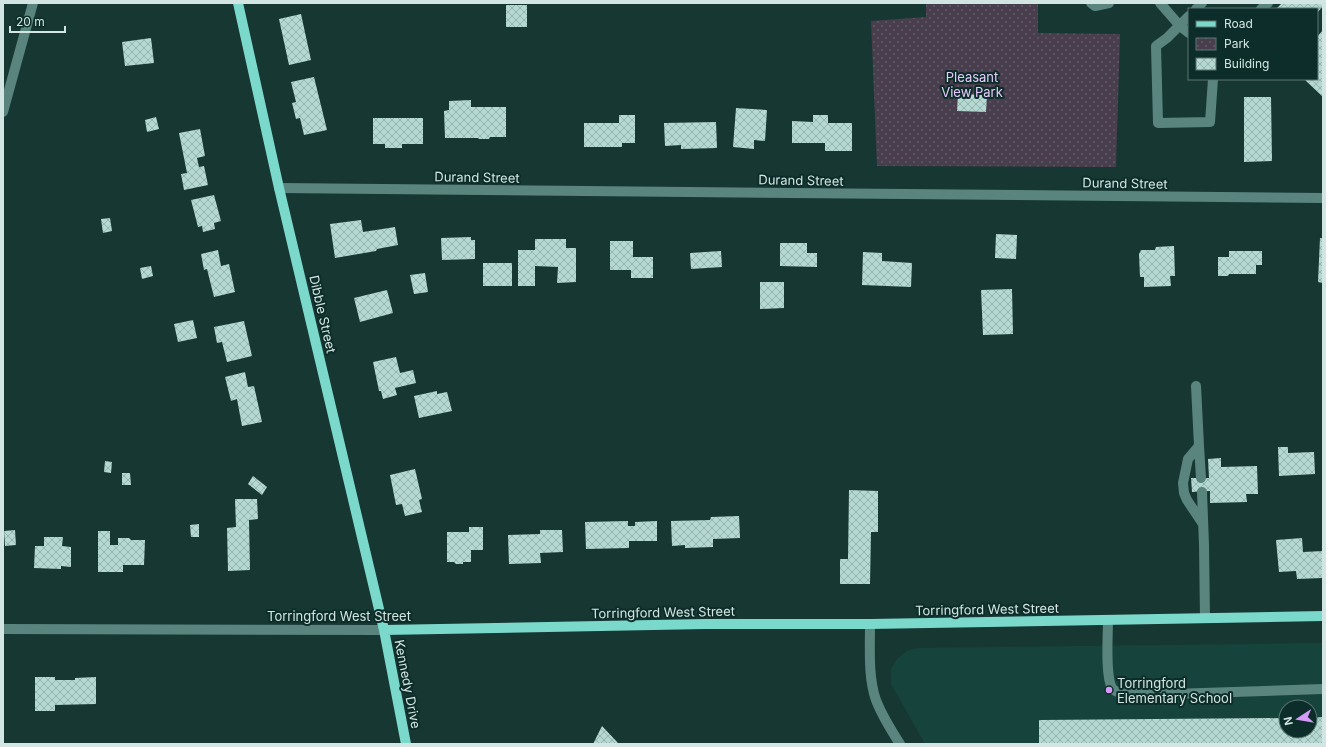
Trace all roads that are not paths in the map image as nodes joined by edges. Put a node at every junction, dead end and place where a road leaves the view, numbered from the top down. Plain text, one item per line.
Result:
1 (33, 3) edge
2 (238, 3) edge
3 (1091, 3) edge
4 (1109, 3) edge
5 (1160, 3) edge
6 (1188, 17) edge
7 (1180, 26) junction
8 (1188, 32) edge
9 (1213, 80) edge
10 (3, 112) edge
11 (280, 188) junction
12 (1323, 198) edge
13 (1196, 386) dead end
14 (1200, 446) junction
15 (1202, 478) dead end
16 (1202, 492) dead end
17 (1203, 526) junction
18 (1323, 616) edge
19 (1205, 618) junction
20 (1108, 620) junction
21 (870, 624) junction
22 (3, 629) edge
23 (384, 630) junction
24 (1323, 689) edge
25 (406, 744) edge
26 (900, 744) edge

1 - 10 street
2 - 11 main road, Dibble Street
3 - 4 street
5 - 7 street
6 - 7 street
7 - 8 street
7 - 9 street
11 - 12 street, Durand Street
11 - 23 main road, Dibble Street
13 - 14 street
14 - 15 street
14 - 17 street
16 - 17 street
17 - 19 street
18 - 19 main road, Torringford West Street
19 - 20 main road, Torringford West Street
20 - 21 main road, Torringford West Street
20 - 24 street
21 - 23 main road, Torringford West Street
21 - 26 street
22 - 23 street, Torringford West Street
23 - 25 main road, Kennedy Drive

